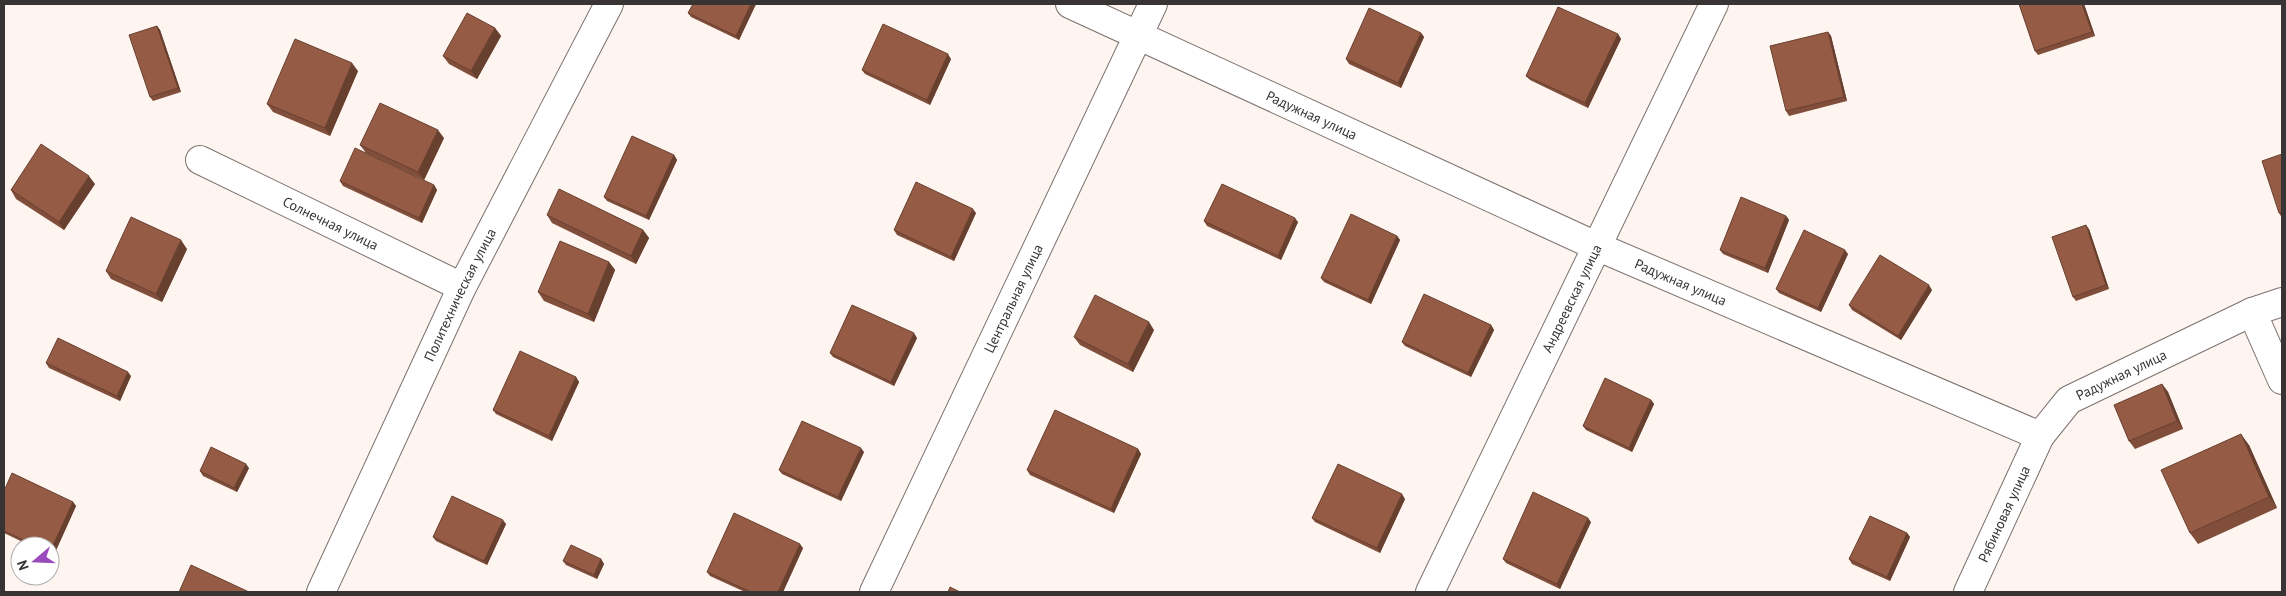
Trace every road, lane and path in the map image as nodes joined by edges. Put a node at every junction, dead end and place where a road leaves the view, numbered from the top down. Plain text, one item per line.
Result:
1 (609, 4) edge
2 (1070, 4) edge
3 (1152, 4) edge
4 (1714, 4) edge
5 (1138, 34) junction
6 (200, 160) dead end
7 (1596, 246) junction
8 (462, 286) junction
9 (2282, 302) edge
10 (2252, 312) junction
11 (2282, 380) edge
12 (2040, 436) junction
13 (321, 592) edge
14 (874, 592) edge
15 (1430, 592) edge
16 (1968, 592) edge

1 - 8 street, Политехническая улица
2 - 5 street, Радужная улица
3 - 5 street, Центральная улица
4 - 7 street, Андреевская улица
5 - 7 street, Радужная улица
5 - 14 street, Центральная улица
6 - 8 street, Солнечная улица
7 - 12 street, Радужная улица
7 - 15 street, Андреевская улица
8 - 13 street, Политехническая улица
9 - 10 street, Радужная улица
10 - 11 street
10 - 12 street, Радужная улица
12 - 16 street, Рябиновая улица

